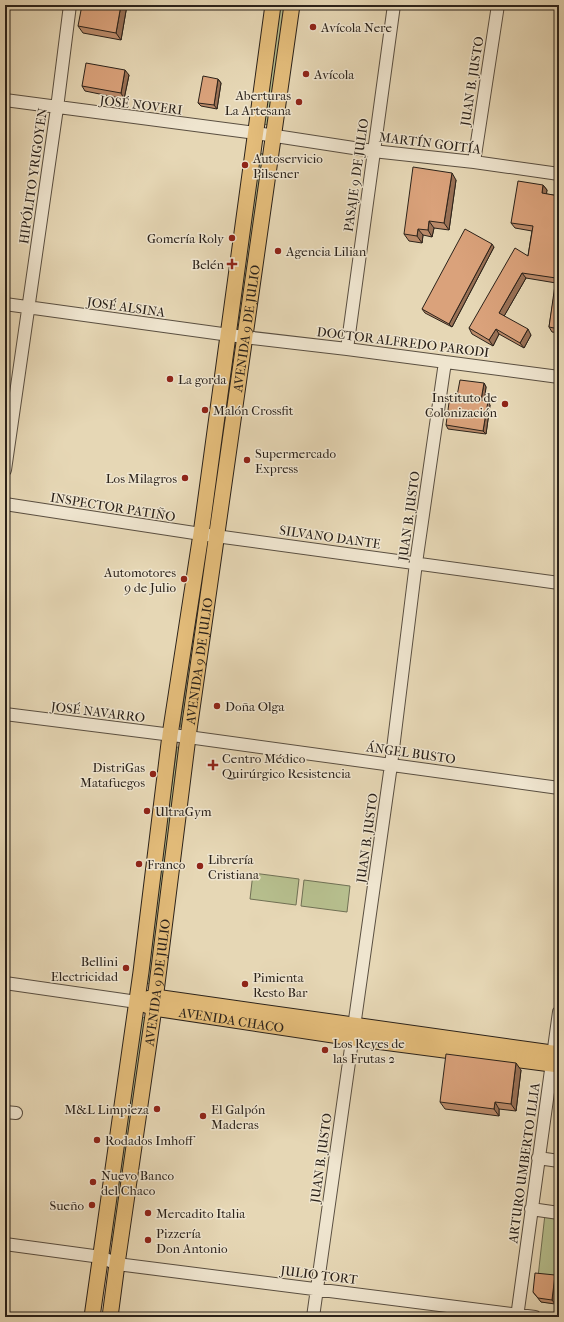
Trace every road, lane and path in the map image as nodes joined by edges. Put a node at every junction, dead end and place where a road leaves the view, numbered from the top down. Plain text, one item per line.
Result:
1 (70, 5) edge
2 (273, 5) edge
3 (292, 5) edge
4 (394, 5) edge
5 (498, 5) edge
6 (5, 100) edge
7 (57, 108) junction
8 (256, 133) junction
9 (273, 137) junction
10 (373, 151) junction
11 (474, 162) junction
12 (559, 174) edge
13 (5, 304) edge
14 (28, 308) junction
15 (227, 334) junction
16 (244, 337) junction
17 (347, 349) junction
18 (444, 362) junction
19 (559, 377) edge
20 (5, 470) edge
21 (5, 504) edge
22 (201, 534) junction
23 (217, 536) junction
24 (416, 563) junction
25 (559, 583) edge
26 (5, 714) edge
27 (170, 735) junction
28 (188, 737) junction
29 (391, 765) junction
30 (559, 788) edge
31 (5, 983) edge
32 (137, 1002) junction
33 (154, 1002) junction
34 (559, 1012) edge
35 (354, 1032) junction
36 (556, 1059) edge
37 (538, 1158) junction
38 (559, 1161) edge
39 (531, 1209) junction
40 (559, 1213) edge
41 (5, 1244) edge
42 (101, 1257) junction
43 (117, 1264) junction
44 (316, 1289) junction
45 (517, 1316) edge
46 (92, 1317) edge
47 (110, 1317) edge
48 (313, 1317) edge
49 (535, 1317) edge

1 - 7 street, HIPÓLITO YRIGOYEN
2 - 8 main road, AVENIDA 9 DE JULIO
3 - 9 main road, AVENIDA 9 DE JULIO
4 - 10 street, PASAJE 9 DE JULIO
5 - 11 street, JUAN B. JUSTO
6 - 7 street, JOSÉ NOVERI
7 - 8 street, JOSÉ NOVERI
7 - 14 street, HIPÓLITO YRIGOYEN
8 - 9 street, JOSÉ NOVERI
8 - 15 main road, AVENIDA 9 DE JULIO
9 - 10 street, MARTÍN GOITÍA
9 - 16 main road, AVENIDA 9 DE JULIO
10 - 11 street, MARTÍN GOITÍA
10 - 17 street, PASAJE 9 DE JULIO
11 - 12 street, MARTÍN GOITÍA
13 - 14 street, JOSÉ ALSINA
14 - 15 street, JOSÉ ALSINA
14 - 20 street, HIPÓLITO YRIGOYEN
15 - 16 street, JOSÉ ALSINA
15 - 22 main road, AVENIDA 9 DE JULIO
16 - 17 street, DOCTOR ALFREDO PARODI
16 - 23 main road, AVENIDA 9 DE JULIO
17 - 18 street, DOCTOR ALFREDO PARODI
18 - 19 street, DOCTOR ALFREDO PARODI
18 - 24 street, JUAN B. JUSTO
21 - 22 street, INSPECTOR PATIÑO
22 - 23 street, INSPECTOR PATIÑO
22 - 27 main road, AVENIDA 9 DE JULIO
23 - 24 street, SILVANO DANTE
23 - 28 main road, AVENIDA 9 DE JULIO
24 - 25 street, SILVANO DANTE
24 - 29 street, JUAN B. JUSTO
26 - 27 street, JOSÉ NAVARRO
27 - 28 street, JOSÉ NAVARRO
27 - 32 main road, AVENIDA 9 DE JULIO
28 - 29 street, ÁNGEL BUSTO
28 - 33 main road, AVENIDA 9 DE JULIO
29 - 30 street, ÁNGEL BUSTO
29 - 35 street, JUAN B. JUSTO
31 - 32 street
32 - 33 main road, AVENIDA CHACO
32 - 42 main road, AVENIDA 9 DE JULIO
33 - 35 main road, AVENIDA CHACO
33 - 43 main road, AVENIDA 9 DE JULIO
34 - 36 street, ARTURO UMBERTO ILLIA
35 - 36 main road, AVENIDA CHACO
35 - 44 street, JUAN B. JUSTO
36 - 37 street, ARTURO UMBERTO ILLIA
37 - 38 street
37 - 39 street, ARTURO UMBERTO ILLIA
39 - 40 street
39 - 45 street, ARTURO UMBERTO ILLIA
41 - 42 street, JULIO TORT
42 - 43 street, JULIO TORT
42 - 46 main road, AVENIDA 9 DE JULIO
43 - 44 street, JULIO TORT
43 - 47 main road, AVENIDA 9 DE JULIO
44 - 45 street, JULIO TORT
44 - 48 street, JUAN B. JUSTO
45 - 49 street, JULIO TORT

